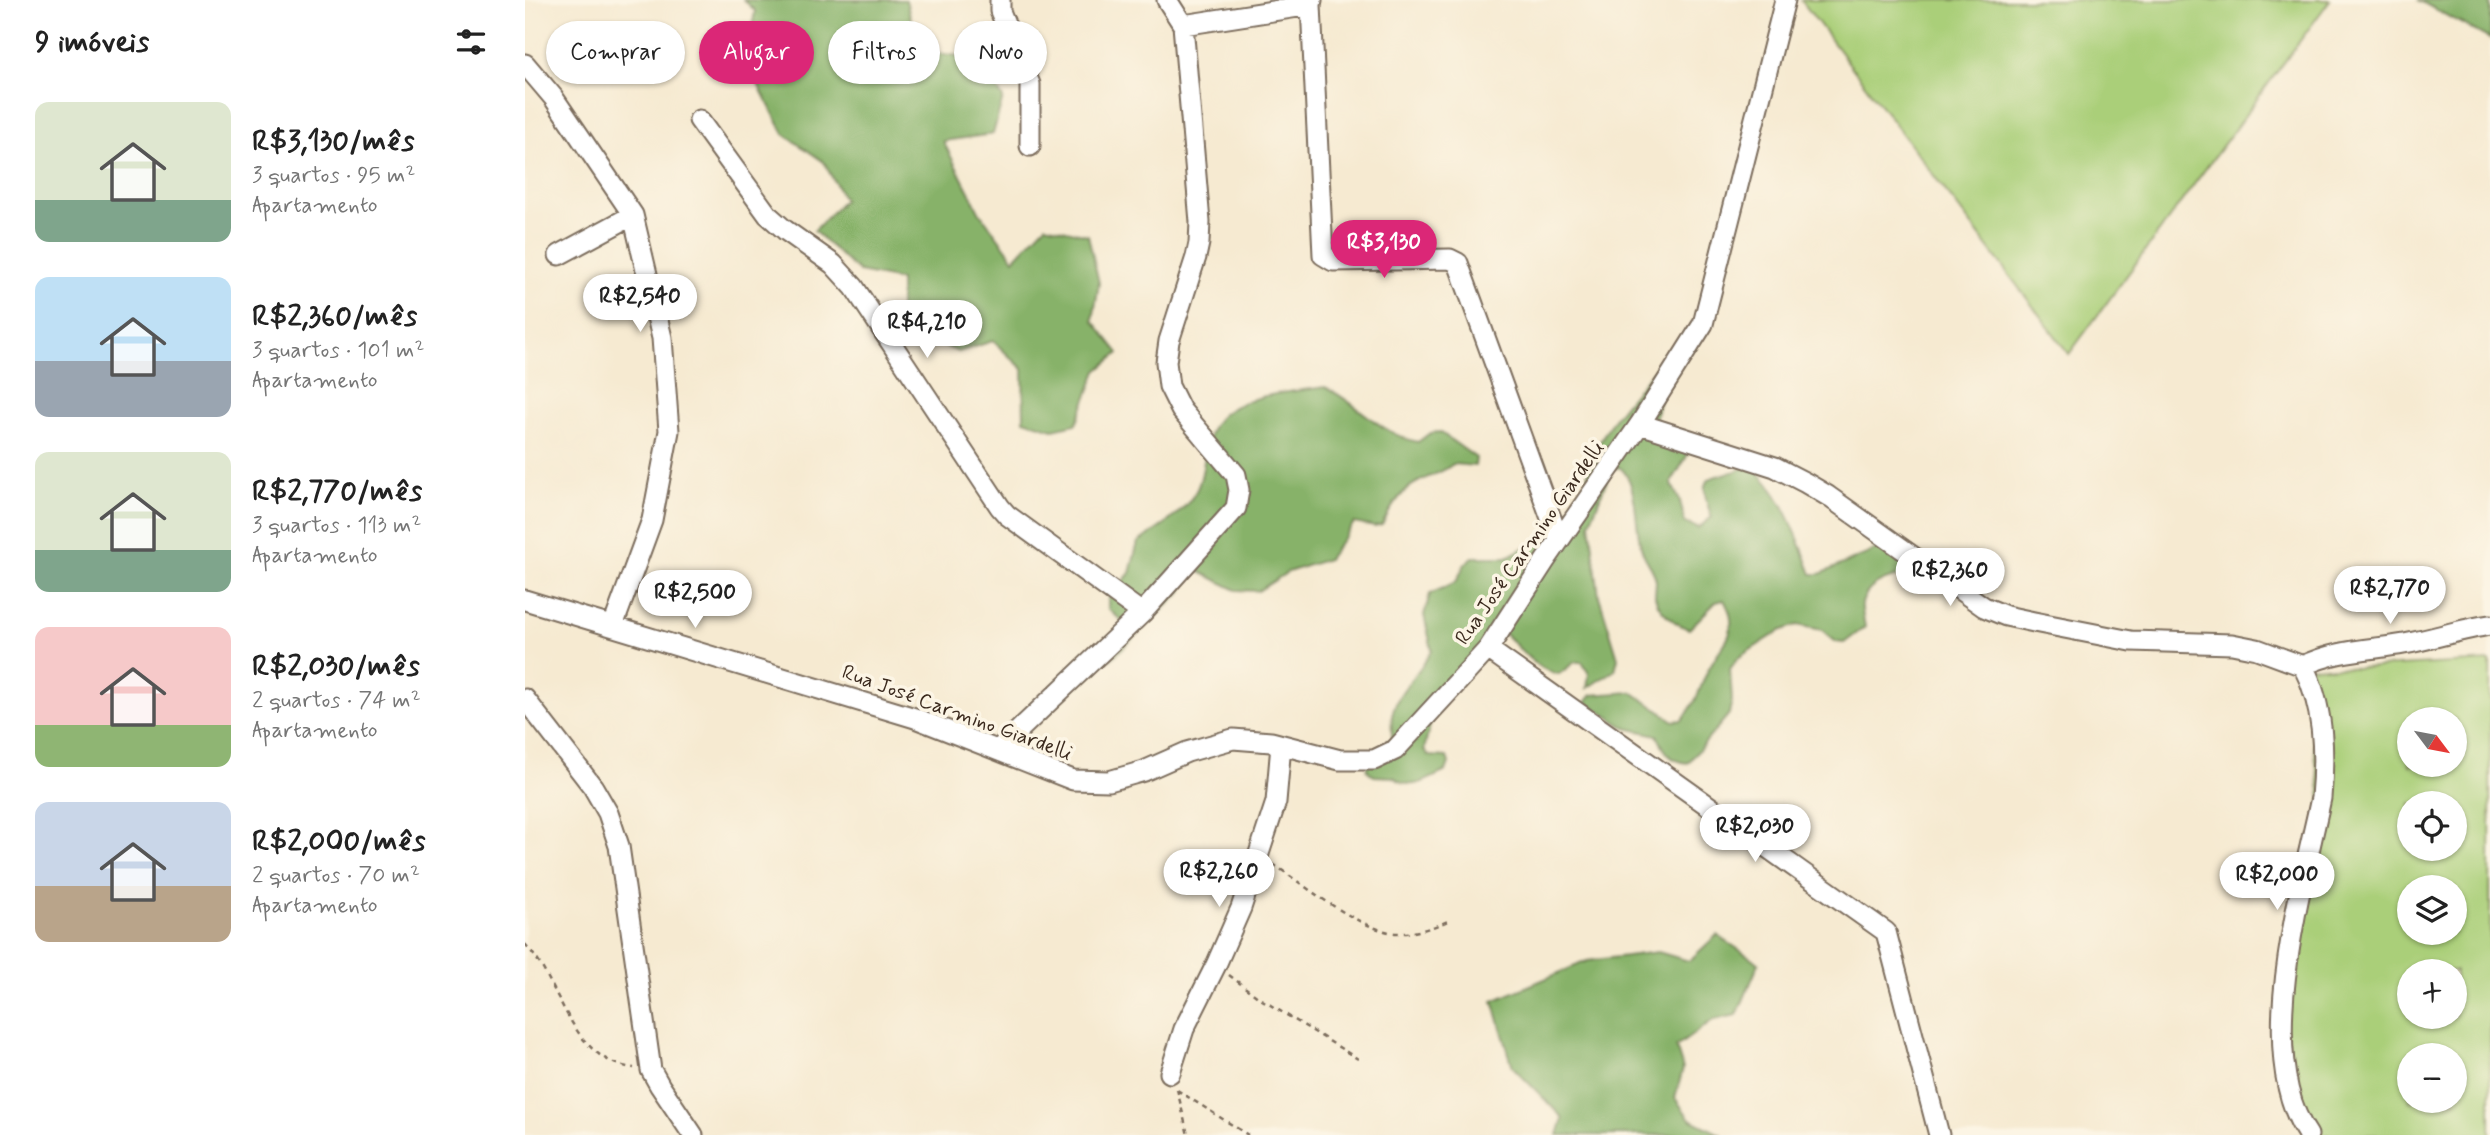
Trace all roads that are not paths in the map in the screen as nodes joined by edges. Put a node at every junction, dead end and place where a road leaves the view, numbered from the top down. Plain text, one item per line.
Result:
1 (1000, 0) edge
2 (1167, 0) edge
3 (1785, 0) edge
4 (1311, 2) edge
5 (1183, 25) junction
6 (525, 64) edge
7 (699, 120) dead end
8 (1030, 146) dead end
9 (633, 215) junction
10 (559, 255) dead end
11 (1640, 424) junction
12 (1559, 540) junction
13 (525, 600) edge
14 (1142, 613) junction
15 (2490, 625) edge
16 (613, 626) junction
17 (1488, 649) junction
18 (2303, 666) junction
19 (525, 699) edge
20 (1281, 745) junction
21 (998, 750) junction
22 (1174, 1081) road end
23 (693, 1135) edge
24 (1939, 1135) edge
25 (2308, 1135) edge

1 - 8 street
2 - 5 street
3 - 11 street, Rua José Carmino Giardelli
4 - 5 street
4 - 12 street
5 - 14 street
6 - 9 street
7 - 14 street
9 - 10 street
9 - 16 street
11 - 12 street, Rua José Carmino Giardelli
11 - 18 street
12 - 17 street, Rua José Carmino Giardelli
13 - 16 street, Rua José Carmino Giardelli
14 - 21 street
15 - 18 street
16 - 21 street, Rua José Carmino Giardelli
17 - 20 street, Rua José Carmino Giardelli
17 - 24 street
18 - 25 street
19 - 23 street
20 - 21 street, Rua José Carmino Giardelli
20 - 22 street

